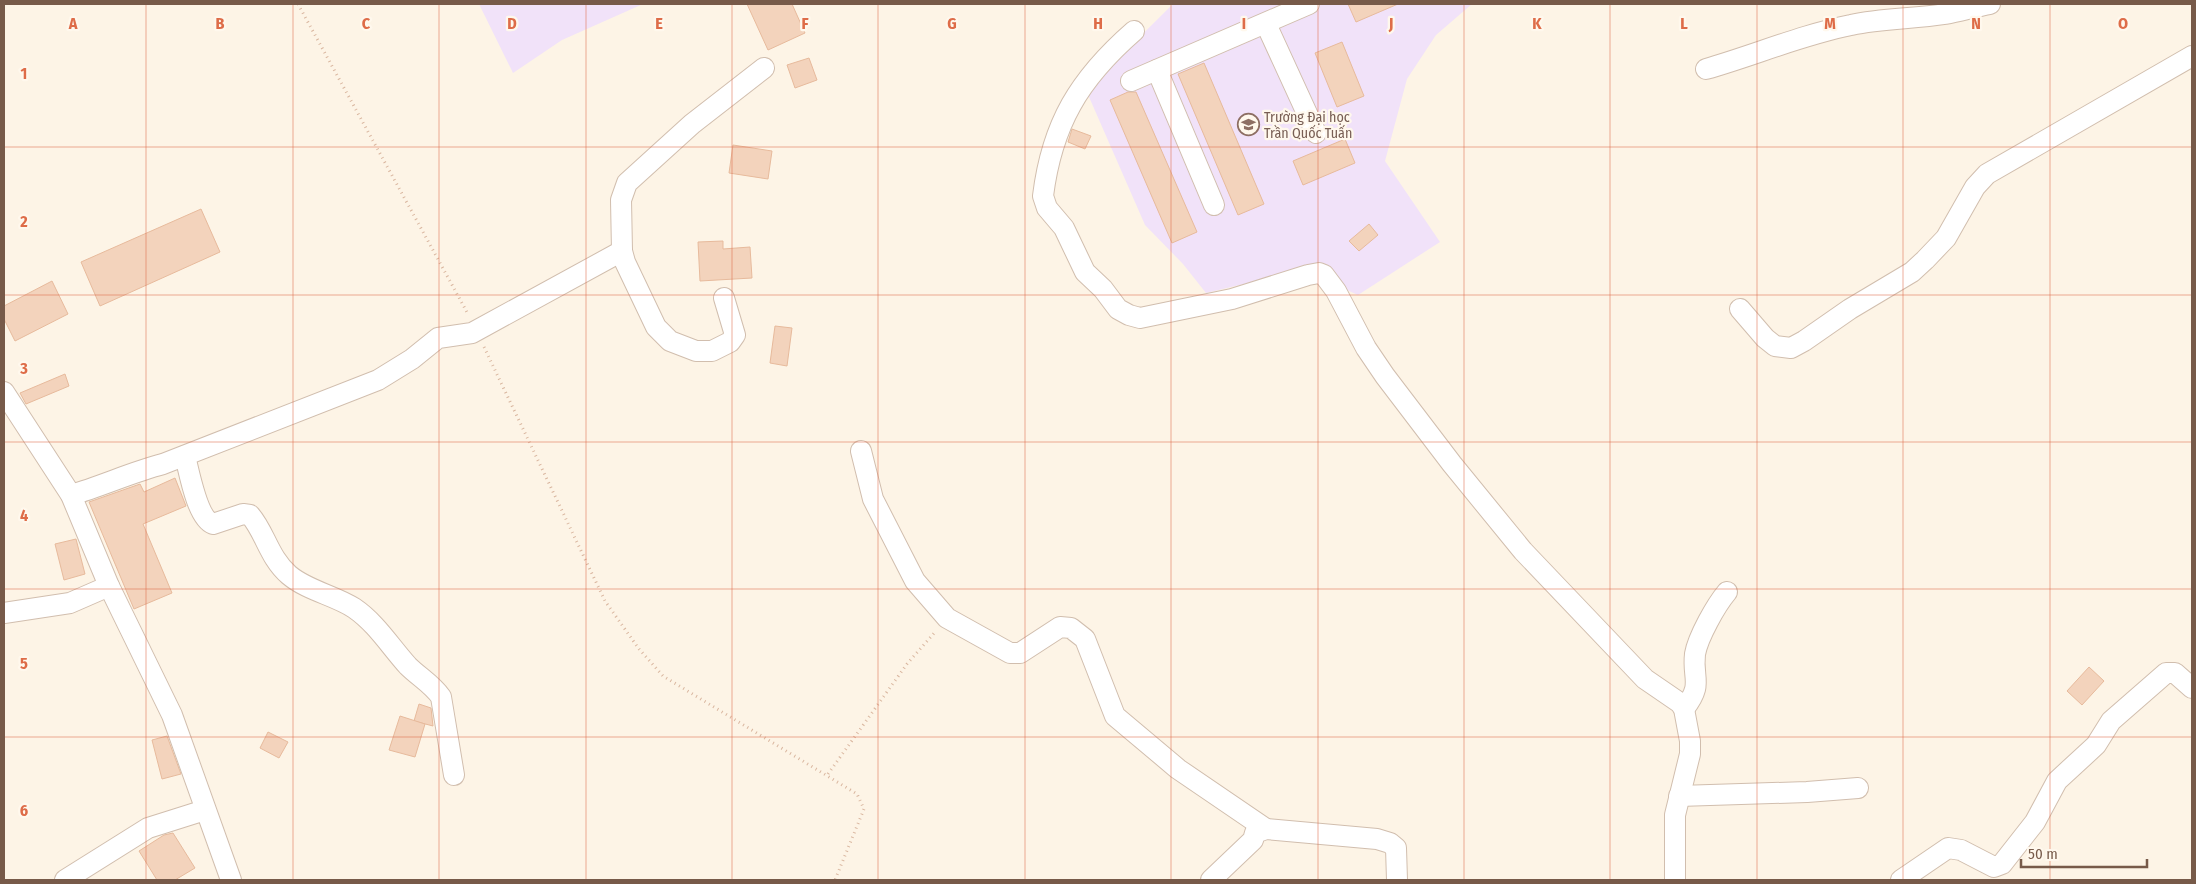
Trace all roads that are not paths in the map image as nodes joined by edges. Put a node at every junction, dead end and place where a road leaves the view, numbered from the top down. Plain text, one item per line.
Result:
1 (1308, 4) edge
2 (1990, 4) edge
3 (1266, 24) junction
4 (1134, 31) dead end
5 (2192, 56) edge
6 (764, 68) dead end
7 (1706, 69) dead end
8 (1157, 70) junction
9 (1131, 81) dead end
10 (1316, 133) dead end
11 (1214, 204) dead end
12 (622, 251) junction
13 (724, 298) dead end
14 (1740, 309) dead end
15 (4, 392) edge
16 (861, 452) dead end
17 (185, 456) junction
18 (71, 495) junction
19 (110, 586) junction
20 (1727, 592) dead end
21 (4, 613) edge
22 (2192, 668) edge
23 (2192, 672) edge
24 (2192, 688) edge
25 (1684, 709) junction
26 (454, 775) dead end
27 (1858, 788) dead end
28 (1679, 796) junction
29 (205, 810) junction
30 (1266, 829) junction
31 (65, 880) edge
32 (230, 880) edge
33 (1211, 880) edge
34 (1398, 880) edge
35 (1676, 880) edge
36 (1901, 880) edge

1 - 3 street
2 - 7 street
3 - 8 street
3 - 10 street
4 - 25 street
5 - 14 street
6 - 12 street
8 - 9 street
8 - 11 street
12 - 13 street
12 - 17 street
15 - 18 street
16 - 30 street
17 - 18 street
17 - 26 street
18 - 19 street
19 - 21 street
19 - 29 street
20 - 25 street
22 - 23 street
24 - 36 street
25 - 28 street
27 - 28 street
28 - 35 street
29 - 31 street
29 - 32 street
30 - 33 street
30 - 34 street

